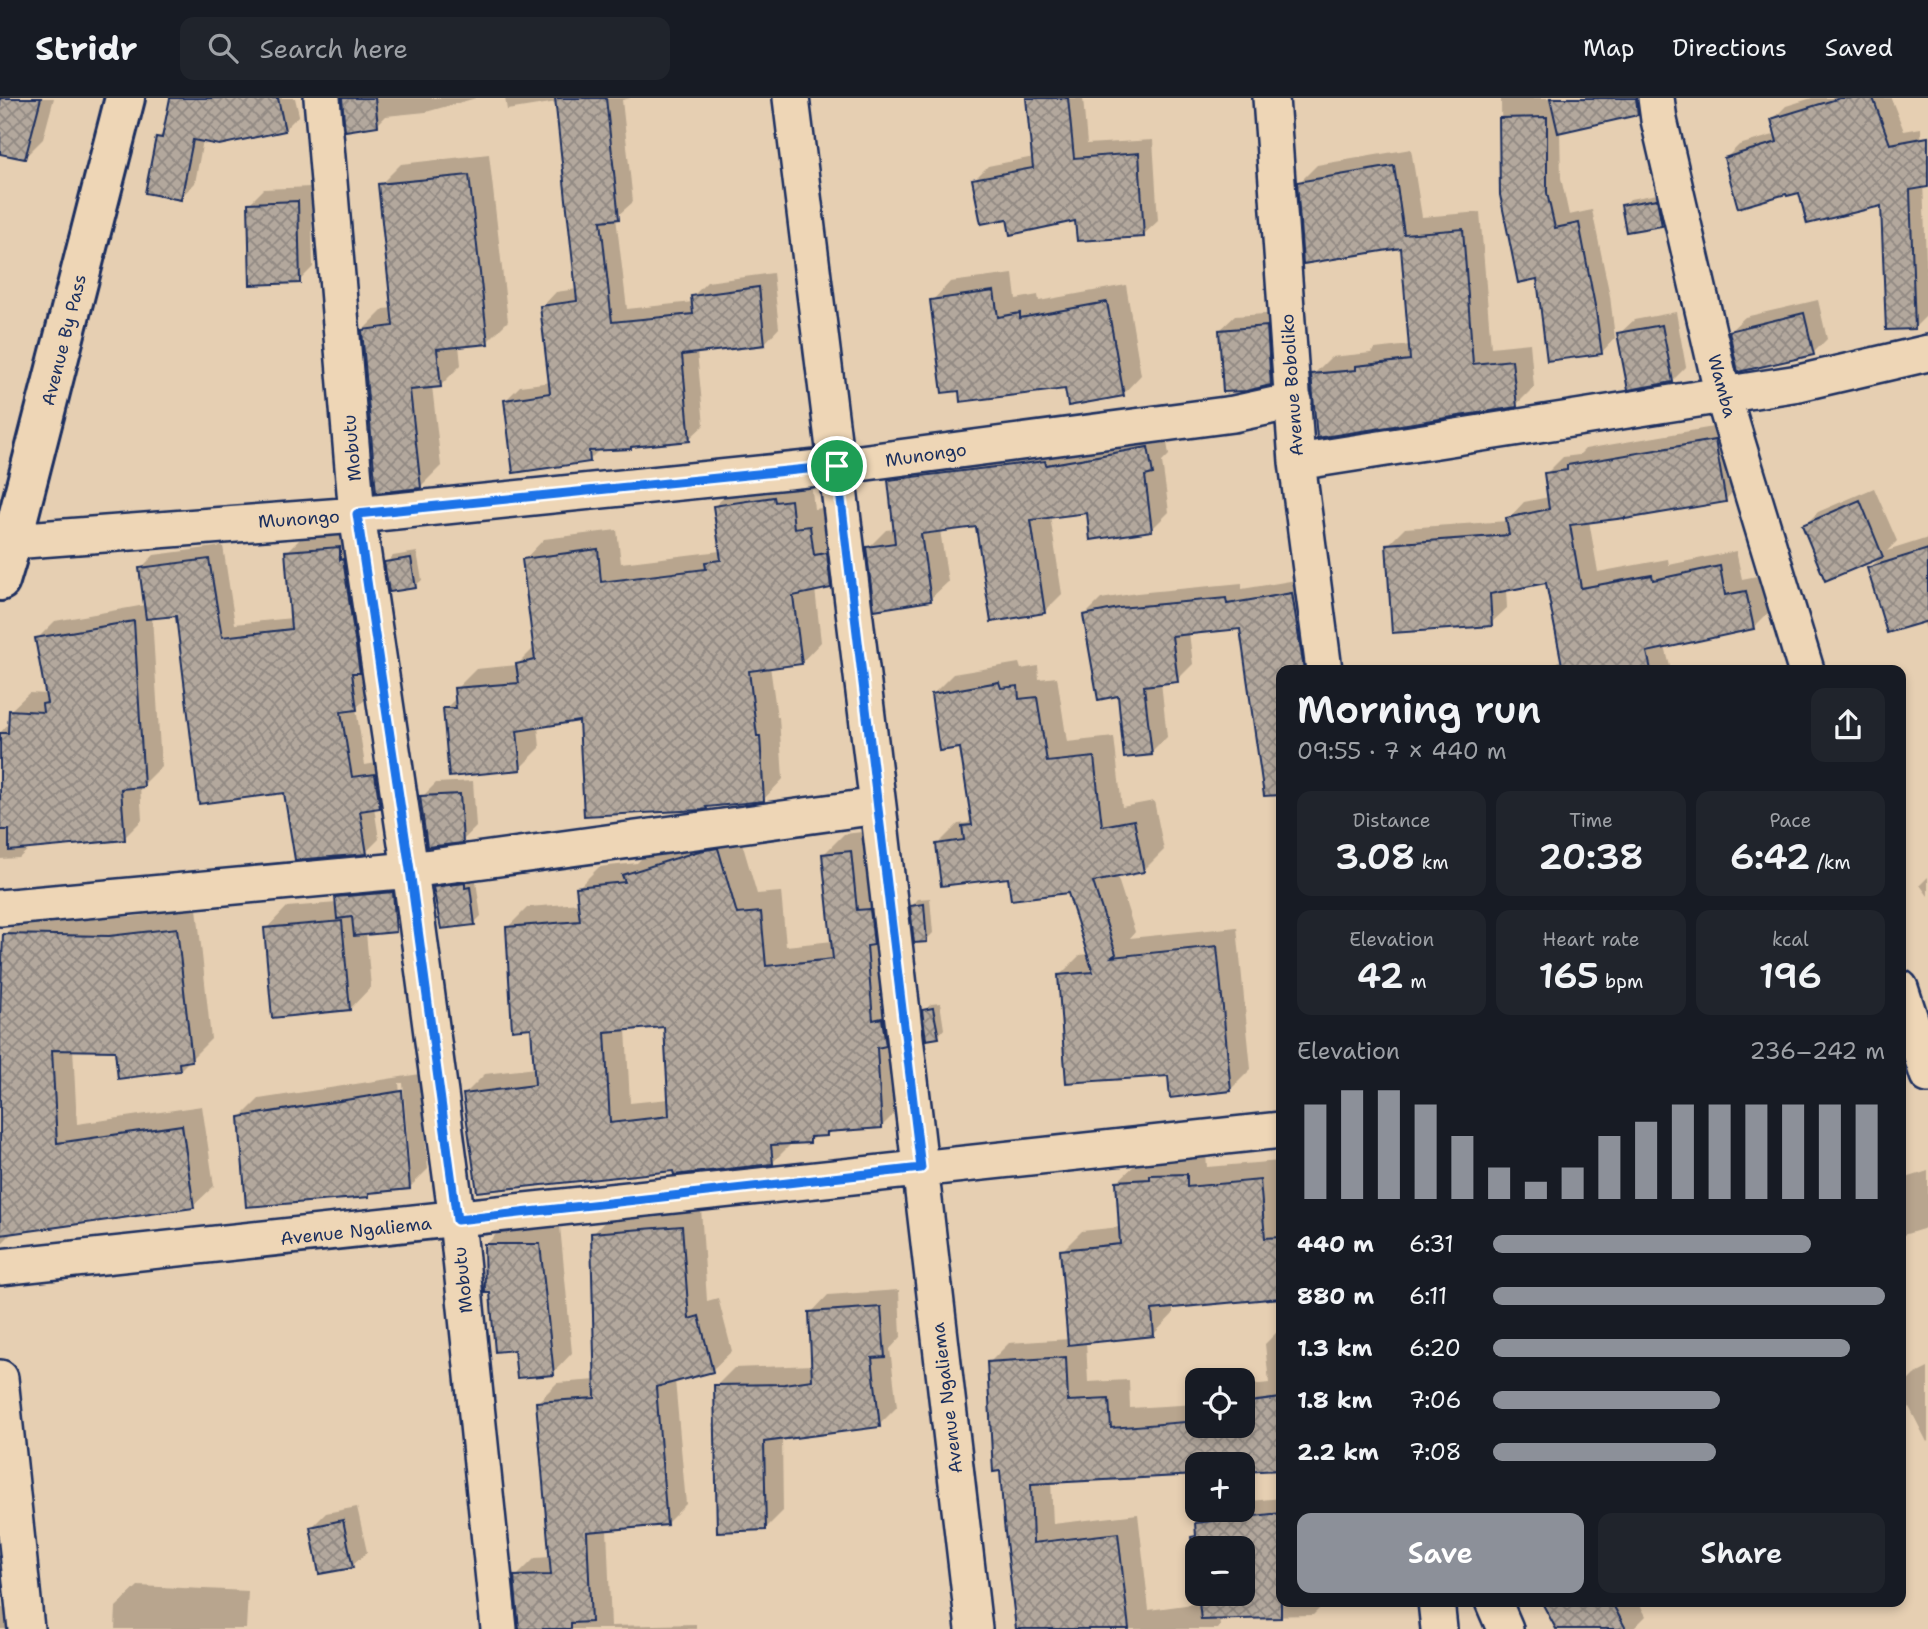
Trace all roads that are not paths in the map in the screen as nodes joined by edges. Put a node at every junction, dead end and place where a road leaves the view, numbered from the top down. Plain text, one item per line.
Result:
1 (125, 98) edge
2 (322, 98) edge
3 (791, 98) edge
4 (1271, 98) edge
5 (1656, 98) edge
6 (1928, 353) edge
7 (1723, 396) junction
8 (1294, 401) junction
9 (1297, 462) junction
10 (837, 466) junction
11 (357, 514) junction
12 (12, 541) junction
13 (0, 581) edge
14 (1323, 665) edge
15 (1804, 665) edge
16 (878, 806) junction
17 (410, 870) junction
18 (0, 908) edge
19 (1906, 1016) edge
20 (1916, 1062) edge
21 (1276, 1130) edge
22 (921, 1168) junction
23 (457, 1220) junction
24 (0, 1267) edge
25 (0, 1378) edge
26 (1437, 1607) edge
27 (1496, 1607) edge
28 (26, 1629) edge
29 (499, 1629) edge
30 (974, 1629) edge
31 (1439, 1629) edge
32 (1505, 1629) edge

1 - 12 highway, Avenue By Pass
2 - 11 street, Mobutu
3 - 10 street
4 - 8 street, Avenue Boboliko
5 - 7 street, Wamba
6 - 7 street
7 - 9 street
7 - 15 street, Wamba
8 - 9 street, Avenue Boboliko
8 - 10 street, Munongo
9 - 14 street, Avenue Boboliko
10 - 11 street, Munongo
10 - 16 street
11 - 12 street, Munongo
11 - 17 street, Mobutu
12 - 13 highway, Avenue By Pass
16 - 17 street
16 - 22 street
17 - 18 street
17 - 23 street, Mobutu
19 - 20 street
21 - 22 street, Avenue Ngaliema
22 - 23 street, Avenue Ngaliema
22 - 30 street, Avenue Ngaliema
23 - 24 street, Avenue Ngaliema
23 - 29 street, Mobutu
25 - 28 street
26 - 31 street
27 - 32 street

